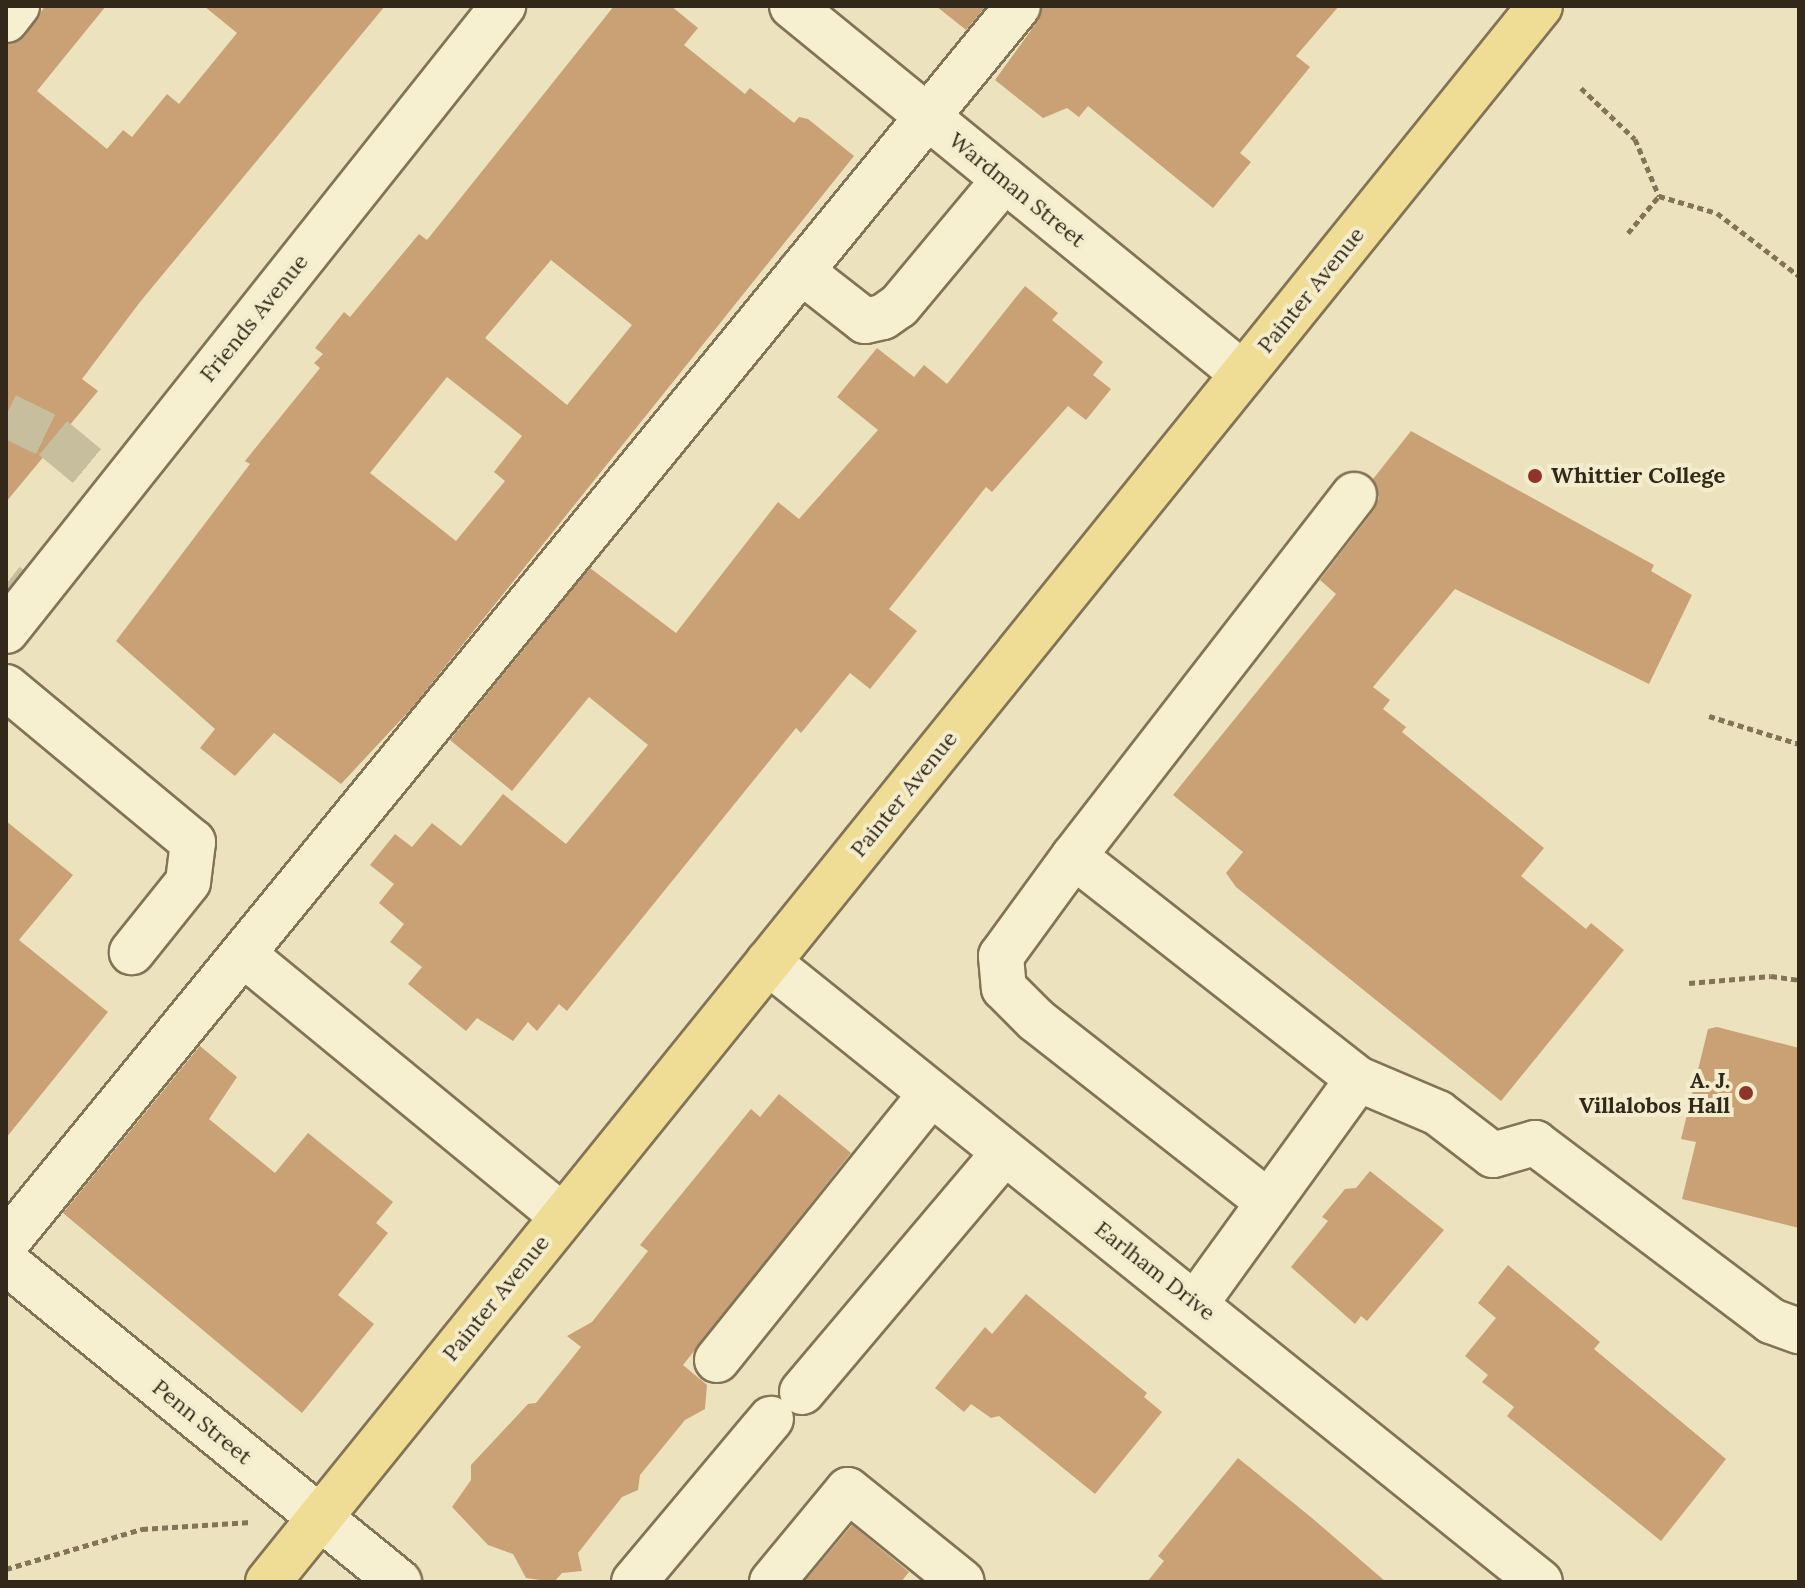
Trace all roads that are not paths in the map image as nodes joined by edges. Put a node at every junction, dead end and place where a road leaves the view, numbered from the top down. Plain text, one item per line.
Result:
1 (17, 6) edge
2 (503, 6) edge
3 (792, 6) edge
4 (1018, 6) edge
5 (1540, 6) edge
6 (6, 20) edge
7 (928, 117) junction
8 (1004, 180) junction
9 (801, 271) junction
10 (1243, 374) junction
11 (1354, 495) dead end
12 (6, 631) edge
13 (6, 687) edge
14 (1074, 856) junction
15 (132, 952) dead end
16 (243, 954) junction
17 (768, 962) junction
18 (1358, 1079) junction
19 (931, 1094) junction
20 (1003, 1154) junction
21 (1268, 1202) junction
22 (562, 1216) junction
23 (6, 1243) edge
24 (6, 1262) edge
25 (1196, 1303) junction
26 (1799, 1331) edge
27 (717, 1360) dead end
28 (320, 1517) junction
29 (268, 1582) edge
30 (399, 1582) edge
31 (634, 1582) edge
32 (772, 1582) edge
33 (962, 1582) edge
34 (1540, 1582) edge

1 - 6 street
2 - 12 street, Friends Avenue
3 - 7 street, Wardman Street
4 - 7 street
5 - 10 main road, Painter Avenue
7 - 8 street, Wardman Street
7 - 9 street
8 - 9 street
8 - 10 street, Wardman Street
9 - 16 street
10 - 17 main road, Painter Avenue
11 - 14 street
13 - 15 street
14 - 18 street
14 - 21 street
16 - 22 street
16 - 23 street
17 - 19 street, Earlham Drive
17 - 22 main road, Painter Avenue
18 - 21 street
18 - 26 street
19 - 20 street, Earlham Drive
19 - 27 street
20 - 25 street, Earlham Drive
20 - 31 street
21 - 25 street
22 - 28 main road, Painter Avenue
24 - 28 street, Penn Street
25 - 34 street, Earlham Drive
28 - 29 main road, Painter Avenue
28 - 30 street, Penn Street
32 - 33 street

